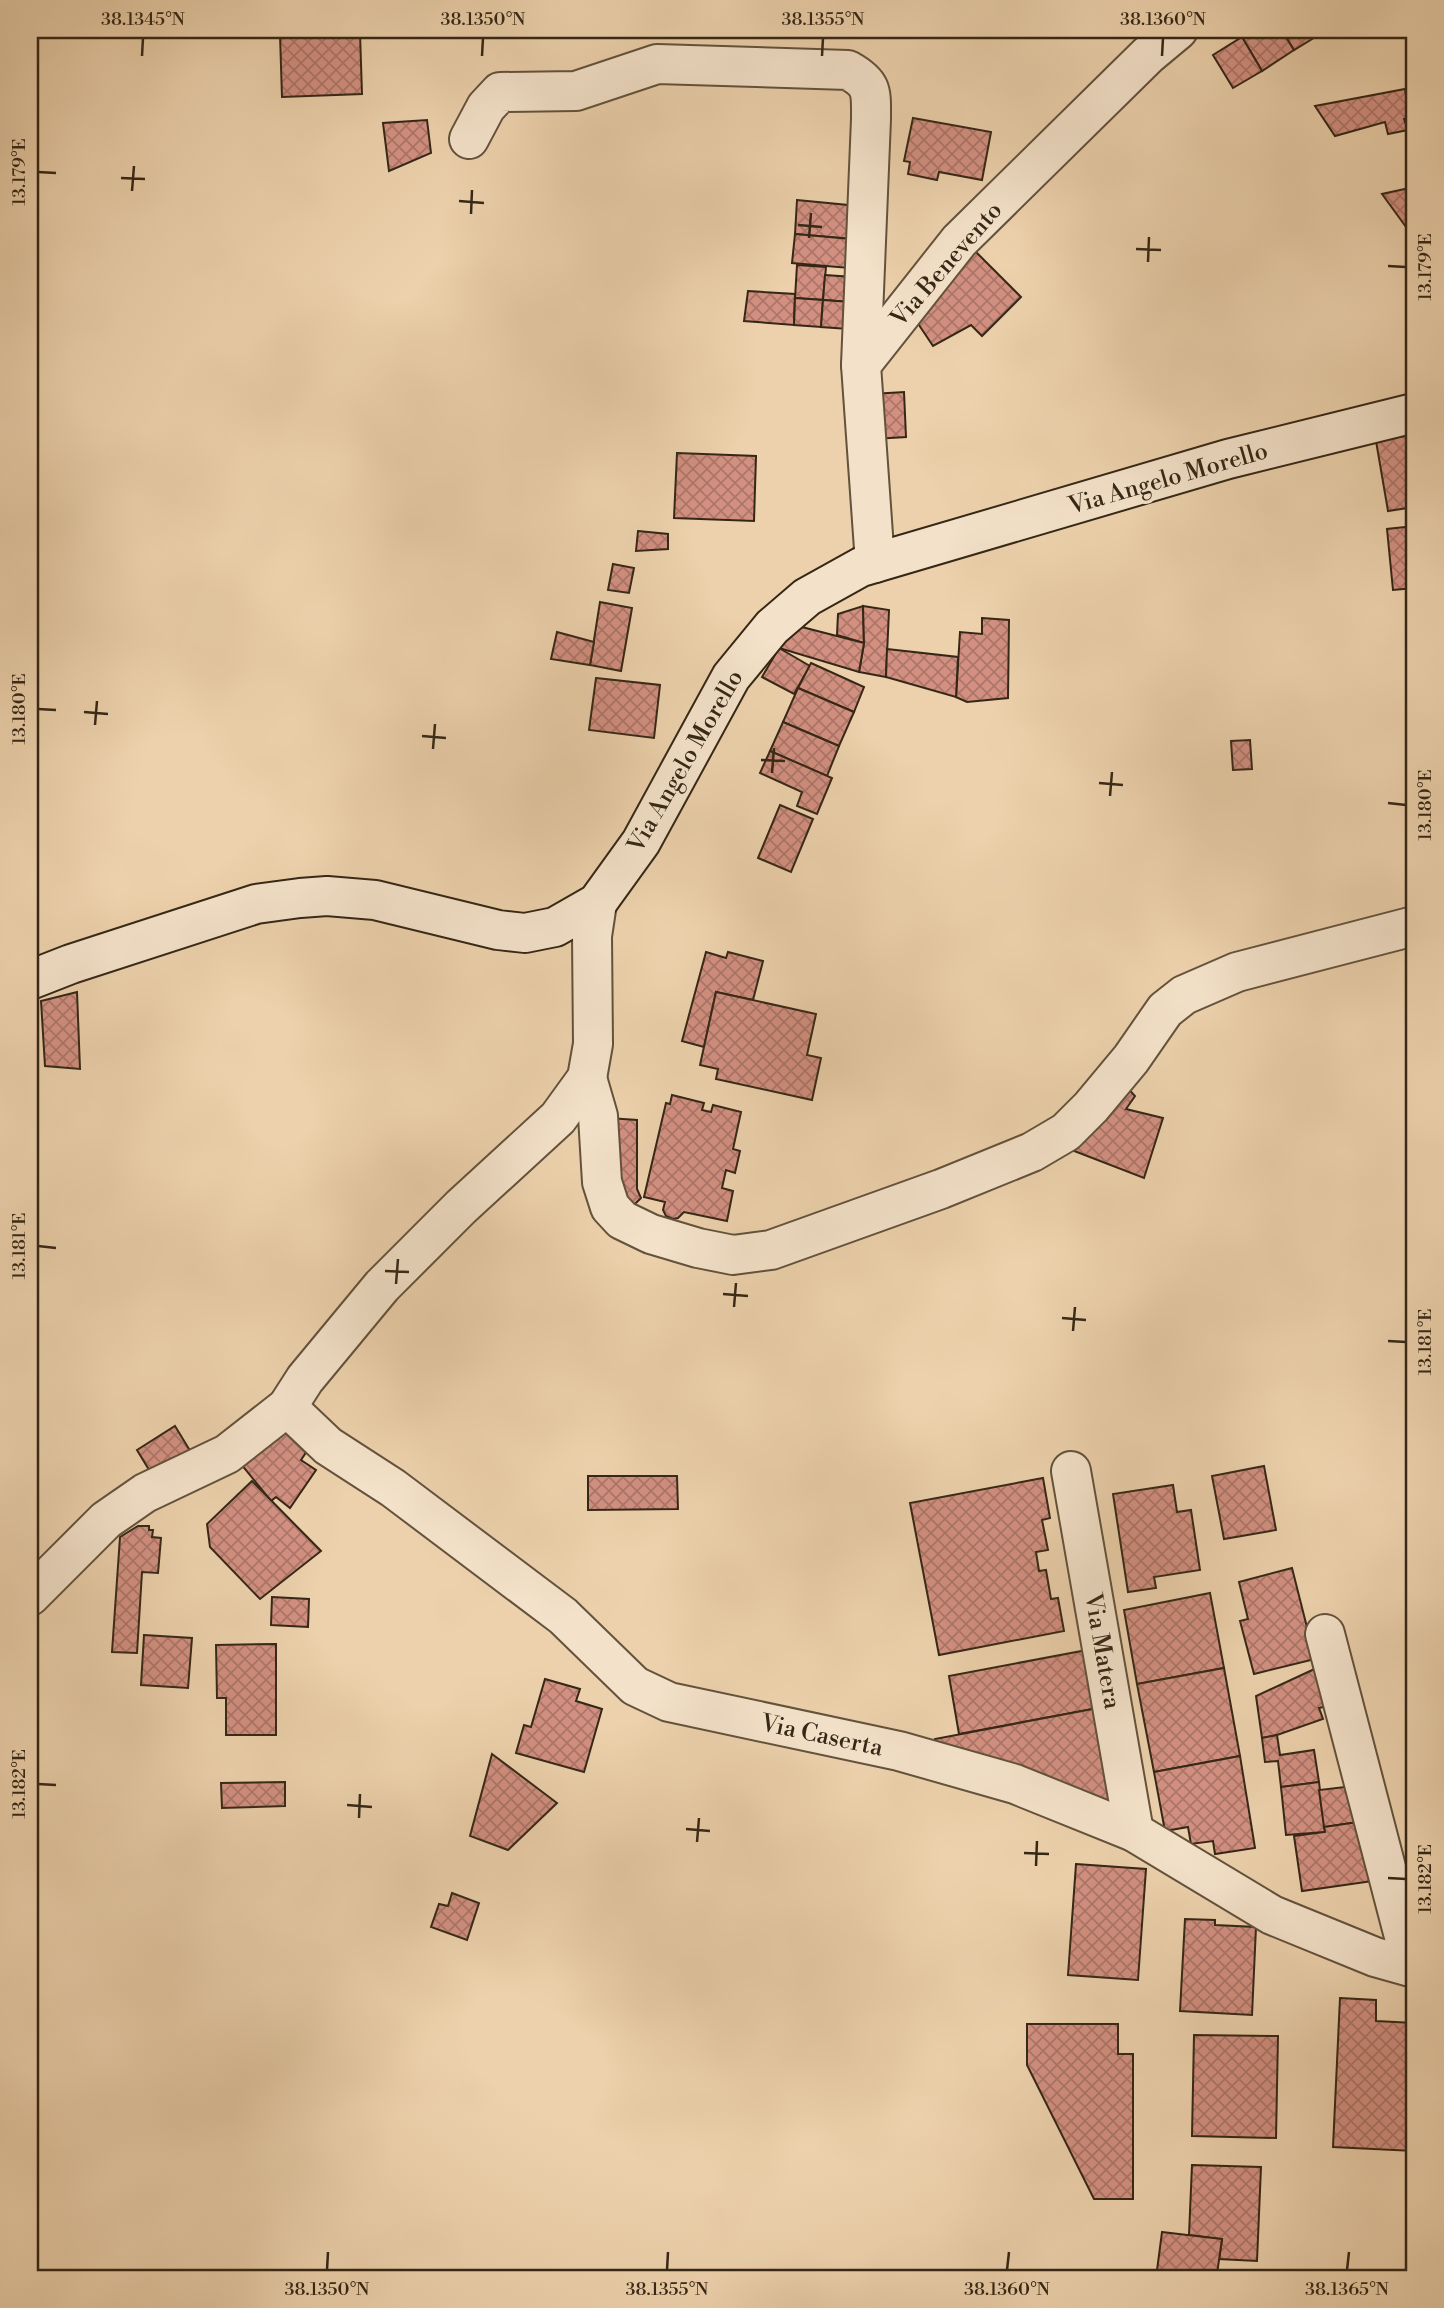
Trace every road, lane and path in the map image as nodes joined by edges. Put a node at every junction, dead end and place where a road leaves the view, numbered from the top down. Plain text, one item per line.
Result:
1 (1178, 30) edge
2 (1148, 42) edge
3 (468, 139) dead end
4 (861, 365) junction
5 (1414, 413) edge
6 (875, 563) junction
7 (597, 903) junction
8 (1414, 926) edge
9 (30, 980) edge
10 (587, 1078) junction
11 (287, 1407) junction
12 (1071, 1471) dead end
13 (30, 1596) edge
14 (1325, 1634) dead end
15 (1134, 1832) junction
16 (1413, 1967) edge

1 - 2 street, Via Benevento
2 - 4 street, Via Benevento
3 - 4 street
4 - 6 street
5 - 6 street, Via Angelo Morello
6 - 7 street, Via Angelo Morello
7 - 9 street, Via Angelo Morello
7 - 10 street
8 - 10 street
10 - 11 street
11 - 13 street
11 - 15 street, Via Caserta
12 - 15 street, Via Matera
14 - 16 street
15 - 16 street, Via Caserta

